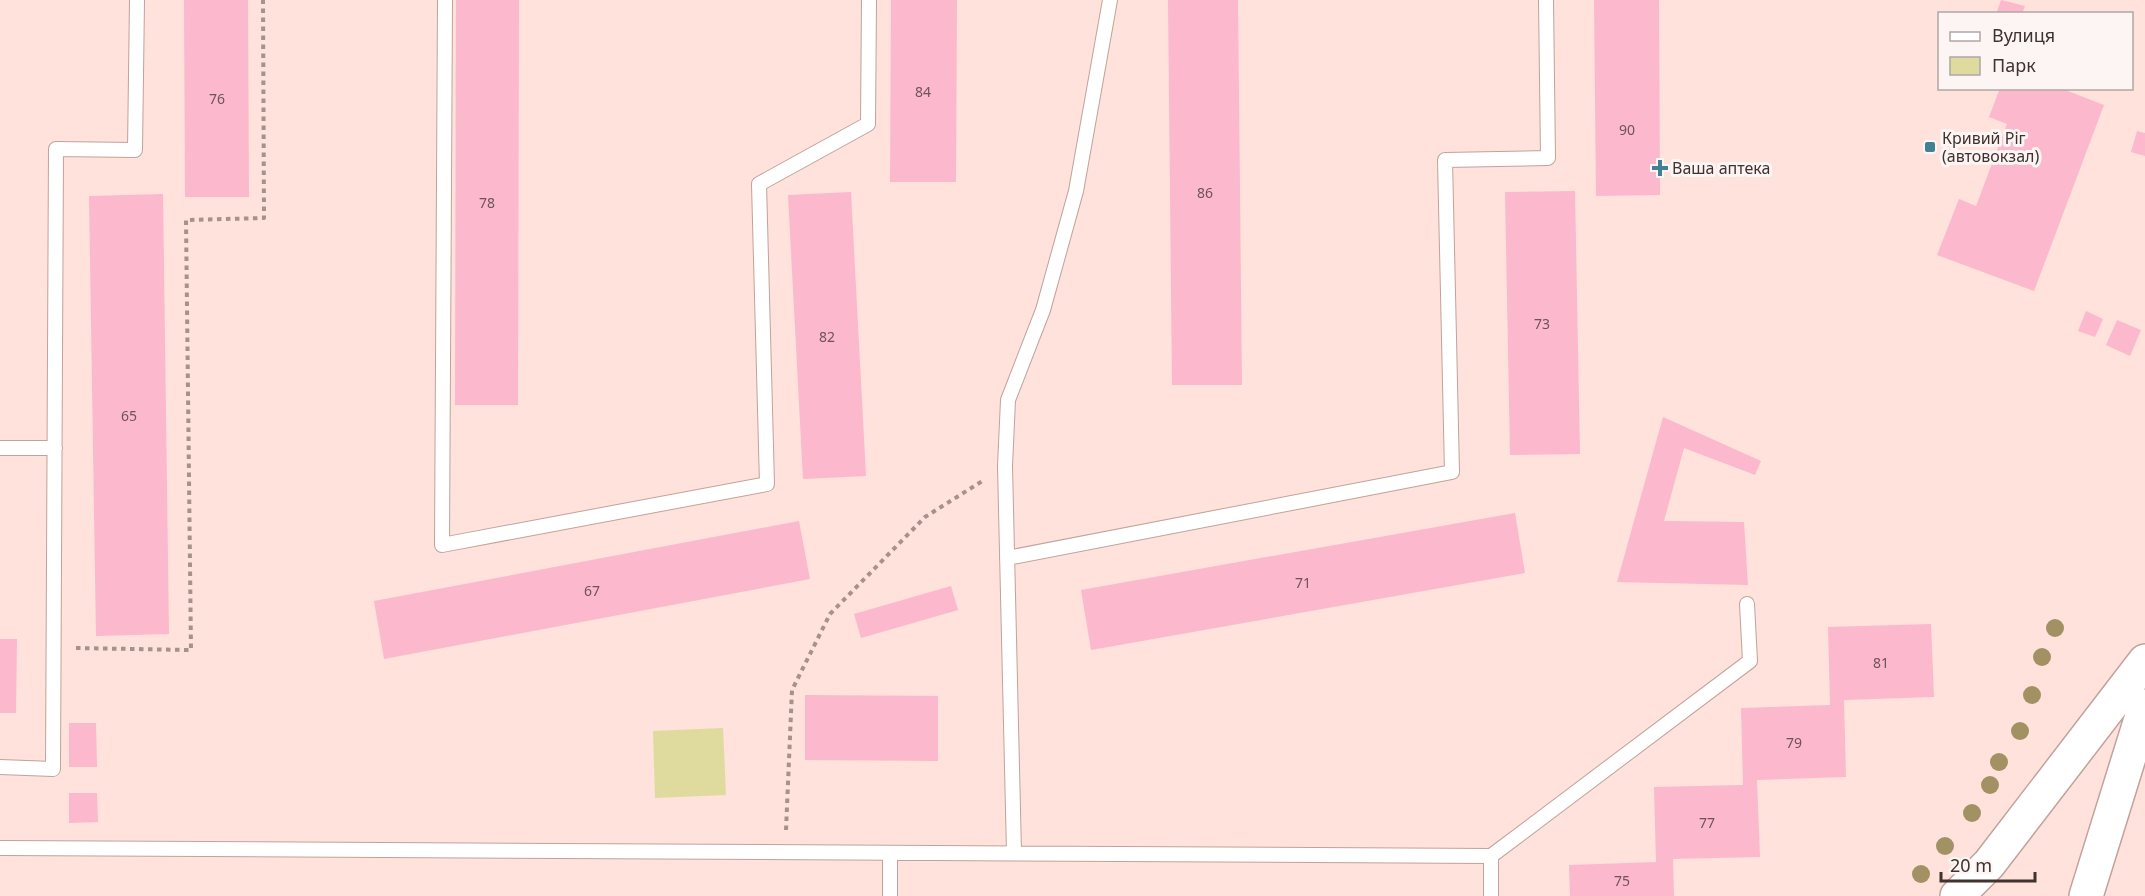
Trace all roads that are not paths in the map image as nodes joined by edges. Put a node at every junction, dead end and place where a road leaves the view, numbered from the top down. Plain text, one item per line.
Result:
1 (137, 0) edge
2 (445, 0) edge
3 (869, 0) edge
4 (1110, 0) edge
5 (1546, 0) edge
6 (0, 448) edge
7 (55, 448) junction
8 (1007, 558) junction
9 (1747, 604) dead end
10 (2145, 661) edge
11 (2145, 706) edge
12 (0, 767) edge
13 (0, 848) edge
14 (890, 853) junction
15 (1014, 853) junction
16 (1491, 856) junction
17 (890, 896) edge
18 (1491, 896) edge
19 (1957, 896) edge
20 (2086, 896) edge

1 - 7 lane
2 - 3 lane
4 - 8 lane
5 - 8 lane
6 - 7 lane
7 - 12 lane
8 - 15 lane
9 - 16 lane
10 - 19 main road
11 - 20 main road
13 - 14 lane
14 - 15 lane
14 - 17 lane
15 - 16 lane
16 - 18 lane

